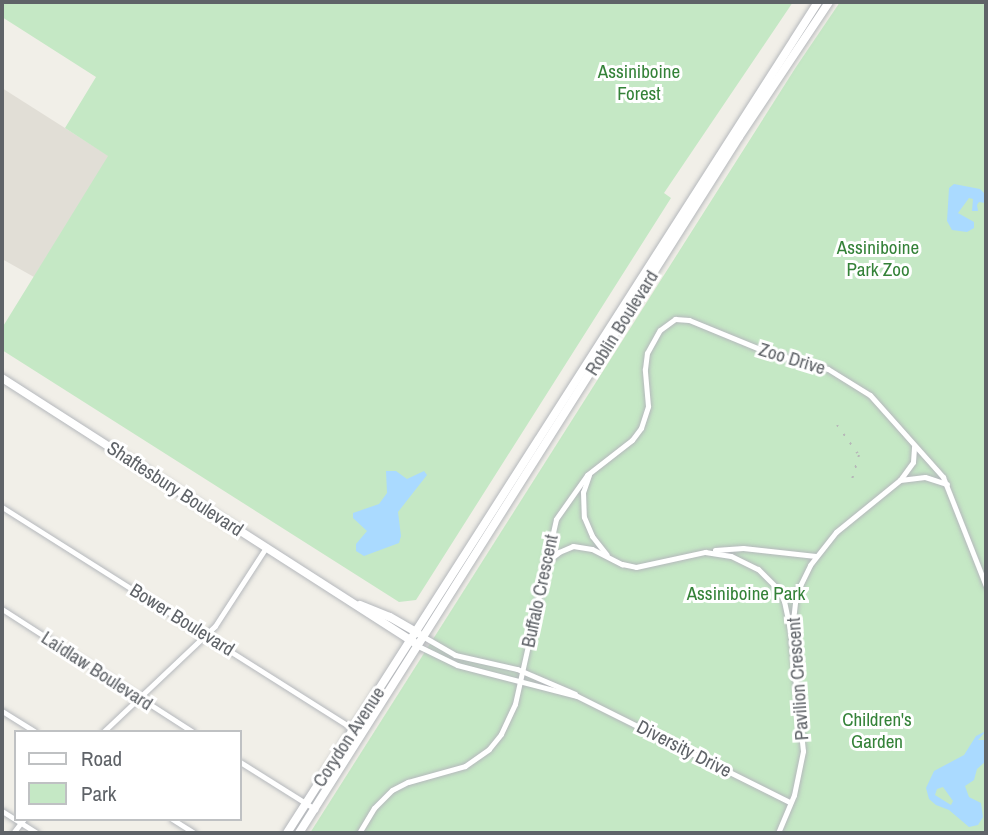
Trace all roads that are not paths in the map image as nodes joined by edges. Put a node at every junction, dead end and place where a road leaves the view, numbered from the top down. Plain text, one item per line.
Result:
1 (818, 2) edge
2 (829, 2) edge
3 (3, 381) edge
4 (914, 446) junction
5 (591, 472) junction
6 (900, 480) junction
7 (947, 484) junction
8 (2, 507) edge
9 (265, 549) junction
10 (705, 552) junction
11 (816, 556) junction
12 (609, 557) junction
13 (545, 563) junction
14 (986, 586) edge
15 (348, 600) junction
16 (2, 609) edge
17 (420, 634) junction
18 (205, 635) junction
19 (791, 638) junction
20 (414, 643) junction
21 (522, 671) junction
22 (521, 679) junction
23 (137, 696) junction
24 (577, 696) junction
25 (2, 711) edge
26 (32, 730) edge
27 (105, 730) edge
28 (190, 730) edge
29 (357, 732) junction
30 (242, 763) edge
31 (790, 802) junction
32 (306, 804) junction
33 (314, 809) junction
34 (22, 821) edge
35 (175, 821) edge
36 (13, 833) edge
37 (37, 833) edge
38 (194, 833) edge
39 (288, 833) edge
40 (299, 833) edge
41 (359, 833) edge
42 (778, 833) edge

1 - 17 main road, Roblin Boulevard
2 - 17 main road, Roblin Boulevard
3 - 9 main road, Shaftesbury Boulevard
4 - 5 street, Zoo Drive
4 - 6 street, Pavilion Crescent
4 - 7 street, Zoo Drive
5 - 12 street
5 - 13 street, Buffalo Crescent
6 - 7 street
6 - 11 street, Pavilion Crescent
7 - 14 street, Zoo Drive
8 - 18 street, Bower Boulevard
9 - 15 main road, Shaftesbury Boulevard
9 - 18 street
10 - 11 street
10 - 12 street
10 - 19 street
11 - 19 street, Pavilion Crescent
12 - 13 street
13 - 21 street, Buffalo Crescent
15 - 17 main road, Shaftesbury Boulevard
15 - 20 main road, Shaftesbury Boulevard
16 - 23 street, Laidlaw Boulevard
17 - 20 main road, Roblin Boulevard
17 - 21 street, Diversity Drive
18 - 23 street
18 - 29 street, Bower Boulevard
19 - 31 street, Pavilion Crescent
20 - 22 street, Diversity Drive
20 - 29 main road, Corydon Avenue
21 - 22 street, Buffalo Crescent
21 - 24 street, Diversity Drive
22 - 24 street, Diversity Drive
22 - 41 street, Buffalo Crescent
23 - 27 street
23 - 28 street, Laidlaw Boulevard
24 - 31 street, Diversity Drive
25 - 26 street
29 - 32 main road, Corydon Avenue
29 - 33 main road, Corydon Avenue
30 - 32 street
31 - 42 street, Pavilion Crescent
32 - 33 street
32 - 39 main road, Corydon Avenue
33 - 40 main road, Corydon Avenue
34 - 36 street
34 - 37 street
35 - 38 street

